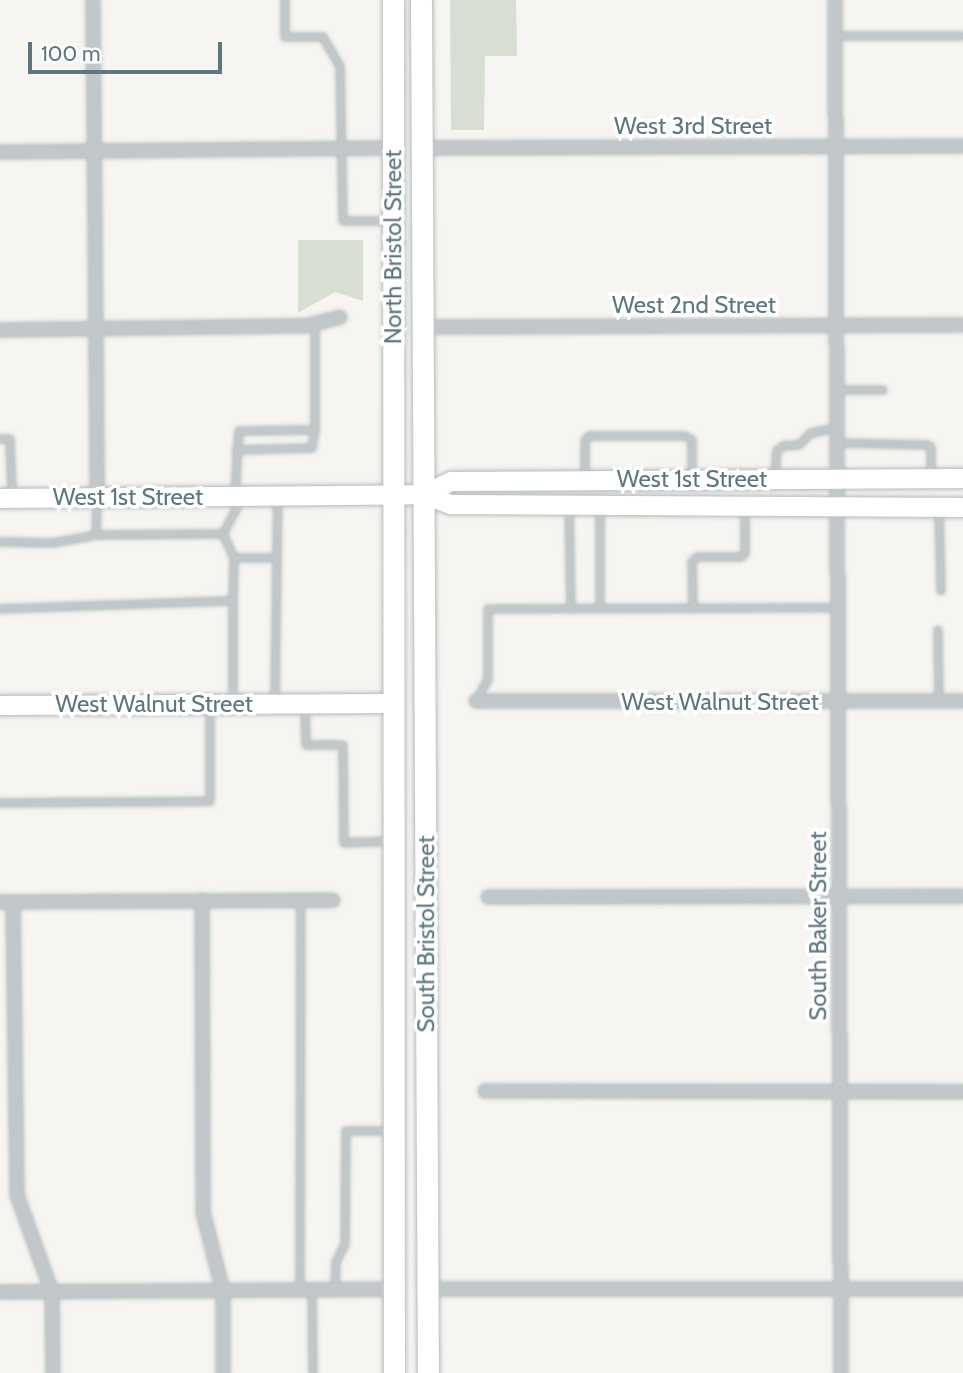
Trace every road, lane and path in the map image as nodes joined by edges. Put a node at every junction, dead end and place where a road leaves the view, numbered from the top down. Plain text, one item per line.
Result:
1 (93, 0) edge
2 (285, 0) edge
3 (393, 0) edge
4 (421, 0) edge
5 (835, 0) edge
6 (835, 36) junction
7 (963, 36) edge
8 (835, 146) junction
9 (963, 146) edge
10 (392, 148) junction
11 (423, 148) junction
12 (342, 149) junction
13 (95, 151) junction
14 (0, 152) edge
15 (391, 221) junction
16 (340, 317) dead end
17 (315, 324) junction
18 (963, 325) edge
19 (837, 326) junction
20 (425, 327) junction
21 (96, 329) junction
22 (0, 330) edge
23 (837, 390) junction
24 (883, 390) dead end
25 (838, 428) junction
26 (315, 430) junction
27 (0, 439) edge
28 (838, 443) junction
29 (236, 450) junction
30 (838, 478) junction
31 (931, 478) junction
32 (963, 478) edge
33 (775, 479) junction
34 (585, 480) junction
35 (692, 480) junction
36 (423, 494) junction
37 (278, 495) junction
38 (394, 495) junction
39 (239, 496) junction
40 (97, 497) junction
41 (6, 498) edge
42 (569, 505) junction
43 (600, 505) junction
44 (744, 505) junction
45 (838, 507) junction
46 (939, 507) junction
47 (963, 507) edge
48 (223, 534) junction
49 (96, 535) junction
50 (0, 542) edge
51 (234, 558) junction
52 (277, 558) junction
53 (941, 591) dead end
54 (233, 601) junction
55 (0, 608) edge
56 (838, 608) junction
57 (571, 609) junction
58 (600, 609) junction
59 (693, 609) junction
60 (938, 631) dead end
61 (477, 701) joint
62 (939, 701) junction
63 (963, 701) edge
64 (838, 702) junction
65 (305, 703) junction
66 (392, 703) junction
67 (210, 704) junction
68 (233, 704) junction
69 (275, 704) junction
70 (0, 705) edge
71 (0, 803) edge
72 (393, 841) junction
73 (839, 896) junction
74 (963, 896) edge
75 (488, 897) dead end
76 (301, 900) junction
77 (333, 900) dead end
78 (202, 901) junction
79 (7, 902) edge
80 (485, 1091) dead end
81 (839, 1092) junction
82 (963, 1092) edge
83 (394, 1131) junction
84 (394, 1289) junction
85 (428, 1289) junction
86 (840, 1289) junction
87 (963, 1289) edge
88 (223, 1290) junction
89 (306, 1290) junction
90 (335, 1290) junction
91 (0, 1292) edge
92 (52, 1292) junction
93 (53, 1373) edge
94 (223, 1373) edge
95 (313, 1373) edge
96 (394, 1373) edge
97 (428, 1373) edge
98 (841, 1373) edge

1 - 13 street
2 - 12 lane
3 - 10 main road, North Bristol Street
4 - 11 main road, North Bristol Street
5 - 6 street, South Baker Street
6 - 7 lane
6 - 8 street, South Baker Street
8 - 9 street, West 3rd Street
8 - 11 street, West 3rd Street
8 - 19 street, South Baker Street
10 - 12 street
10 - 15 main road, North Bristol Street
11 - 20 main road, North Bristol Street
12 - 13 street
12 - 15 lane
13 - 14 street
13 - 21 street
15 - 38 main road, North Bristol Street
16 - 17 street
17 - 21 street
17 - 26 lane
18 - 19 street, West 2nd Street
19 - 20 street, West 2nd Street
19 - 23 street, South Baker Street
20 - 36 main road, North Bristol Street
21 - 22 street
21 - 40 street
23 - 24 lane
23 - 25 street, South Baker Street
25 - 28 street, South Baker Street
25 - 33 lane
26 - 29 lane
26 - 29 lane
27 - 41 lane
28 - 30 street, South Baker Street
28 - 31 lane
29 - 39 lane
30 - 31 main road, West 1st Street
30 - 33 main road, West 1st Street
30 - 45 street, South Baker Street
31 - 32 main road, West 1st Street
33 - 35 main road, West 1st Street
34 - 35 main road, West 1st Street
34 - 35 lane
34 - 36 main road, West 1st Street
36 - 38 main road, West 1st Street
36 - 42 main road, West 1st Street
36 - 85 main road, South Bristol Street
37 - 38 main road, West 1st Street
37 - 39 main road, West 1st Street
37 - 52 lane
38 - 66 main road, South Bristol Street
39 - 40 main road, West 1st Street
39 - 48 lane
40 - 41 main road, West 1st Street
40 - 49 lane
42 - 43 main road, West 1st Street
42 - 57 lane
43 - 44 main road, West 1st Street
43 - 58 lane
44 - 45 main road, West 1st Street
44 - 59 lane
45 - 46 main road, West 1st Street
45 - 56 street, South Baker Street
46 - 47 main road, West 1st Street
46 - 53 lane
48 - 49 lane
48 - 51 lane
49 - 50 lane
51 - 52 lane
51 - 54 lane
52 - 69 lane
54 - 55 lane
54 - 68 lane
56 - 59 lane
56 - 64 street, South Baker Street
57 - 58 lane
57 - 61 lane
58 - 59 lane
60 - 62 lane
61 - 64 street, West Walnut Street
62 - 63 street, West Walnut Street
62 - 64 street, West Walnut Street
64 - 73 street, South Baker Street
65 - 66 main road, West Walnut Street
65 - 69 main road, West Walnut Street
65 - 72 lane
66 - 72 main road, South Bristol Street
67 - 68 main road, West Walnut Street
67 - 70 main road, West Walnut Street
67 - 71 lane
68 - 69 main road, West Walnut Street
72 - 83 main road, South Bristol Street
73 - 74 street
73 - 75 street
73 - 81 street, South Baker Street
76 - 77 street
76 - 78 street
76 - 89 lane
78 - 79 street
78 - 88 street
79 - 92 street
80 - 81 street
81 - 82 street
81 - 86 street, South Baker Street
83 - 84 main road, South Bristol Street
83 - 90 lane
84 - 90 street
84 - 96 main road, South Bristol Street
85 - 86 street
85 - 97 main road, South Bristol Street
86 - 87 street
86 - 98 street, South Baker Street
88 - 89 street
88 - 92 street
88 - 94 street
89 - 90 street
89 - 95 lane
91 - 92 street
92 - 93 street

